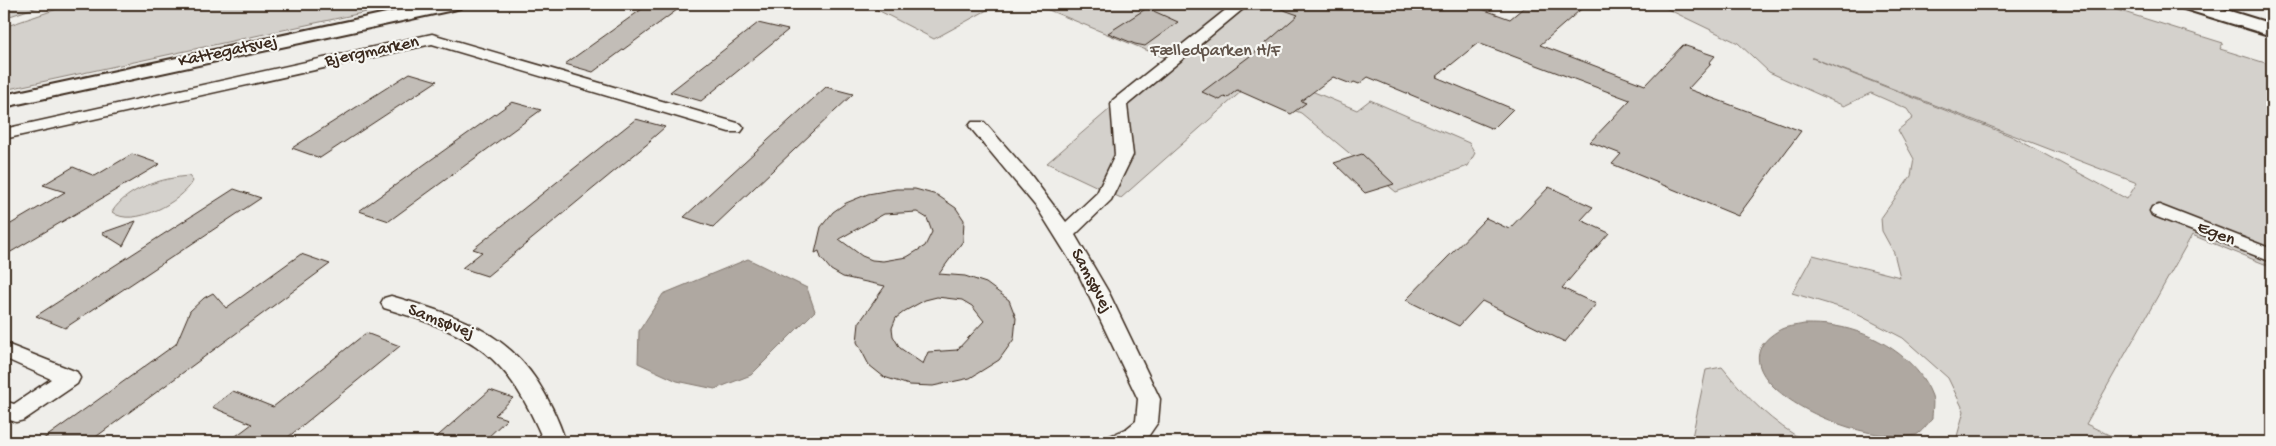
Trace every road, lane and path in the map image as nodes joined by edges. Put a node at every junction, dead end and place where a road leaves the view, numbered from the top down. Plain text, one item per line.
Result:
1 (453, 4) edge
2 (1242, 4) edge
3 (2188, 4) edge
4 (2272, 30) edge
5 (4, 101) edge
6 (978, 126) dead end
7 (735, 128) dead end
8 (4, 134) edge
9 (2159, 211) dead end
10 (1065, 234) junction
11 (2272, 256) edge
12 (391, 303) dead end
13 (4, 350) edge
14 (4, 409) edge
15 (555, 442) edge
16 (1118, 442) edge

1 - 5 street, Kattegatsvej
2 - 10 street
3 - 4 street
6 - 10 street, Samsøvej
7 - 8 street, Bjergmarken
9 - 11 street, Egen
10 - 16 street, Samsøvej
12 - 15 street, Samsøvej
13 - 14 street

